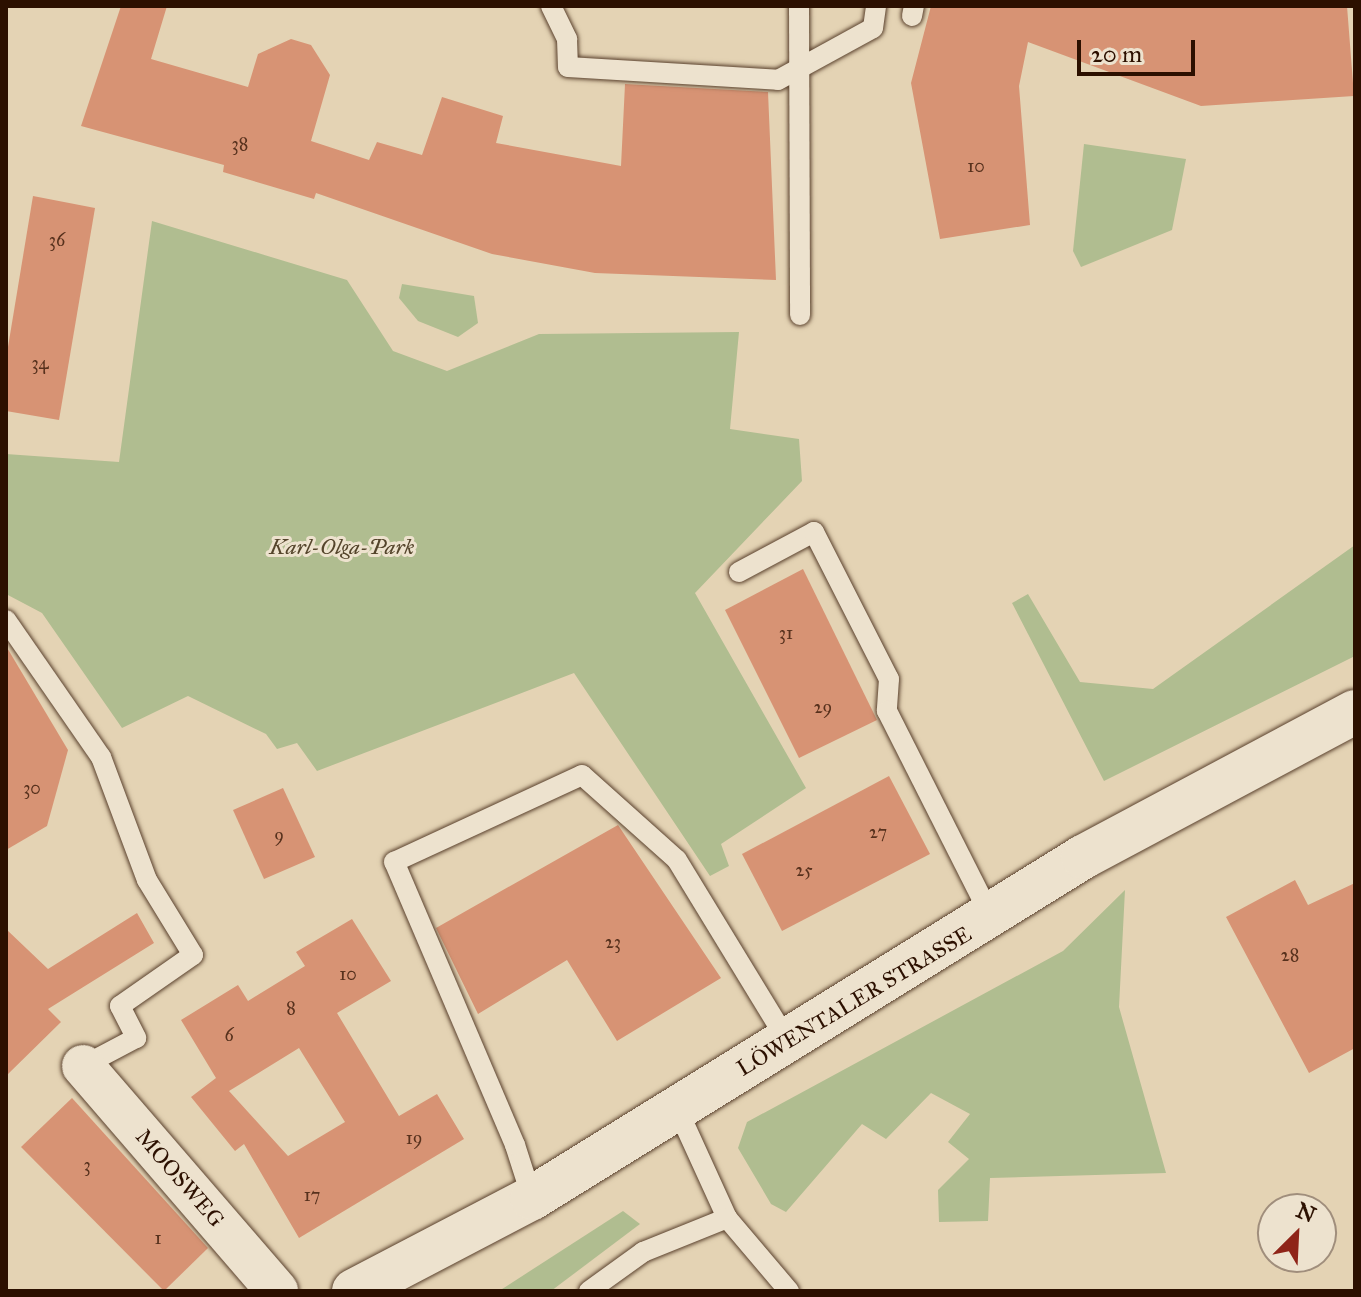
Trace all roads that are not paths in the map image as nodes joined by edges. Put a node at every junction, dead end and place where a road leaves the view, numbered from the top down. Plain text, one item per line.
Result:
1 (551, 6) edge
2 (799, 6) edge
3 (876, 6) edge
4 (803, 66) junction
5 (800, 315) dead end
6 (739, 572) dead end
7 (6, 620) edge
8 (1355, 712) edge
9 (991, 917) junction
10 (788, 1043) junction
11 (83, 1066) joint
12 (676, 1106) junction
13 (532, 1198) junction
14 (727, 1218) junction
15 (277, 1291) edge
16 (354, 1291) edge
17 (589, 1291) edge
18 (789, 1291) edge

1 - 4 lane
2 - 4 lane
3 - 4 lane
4 - 5 lane
6 - 9 lane
7 - 11 lane
8 - 9 street, LÖWENTALER STRASSE
9 - 10 street, LÖWENTALER STRASSE
10 - 12 street, LÖWENTALER STRASSE
10 - 13 lane
11 - 15 street, MOOSWEG
12 - 13 street, LÖWENTALER STRASSE
12 - 14 lane
13 - 16 street, LÖWENTALER STRASSE
14 - 17 lane
14 - 18 lane

